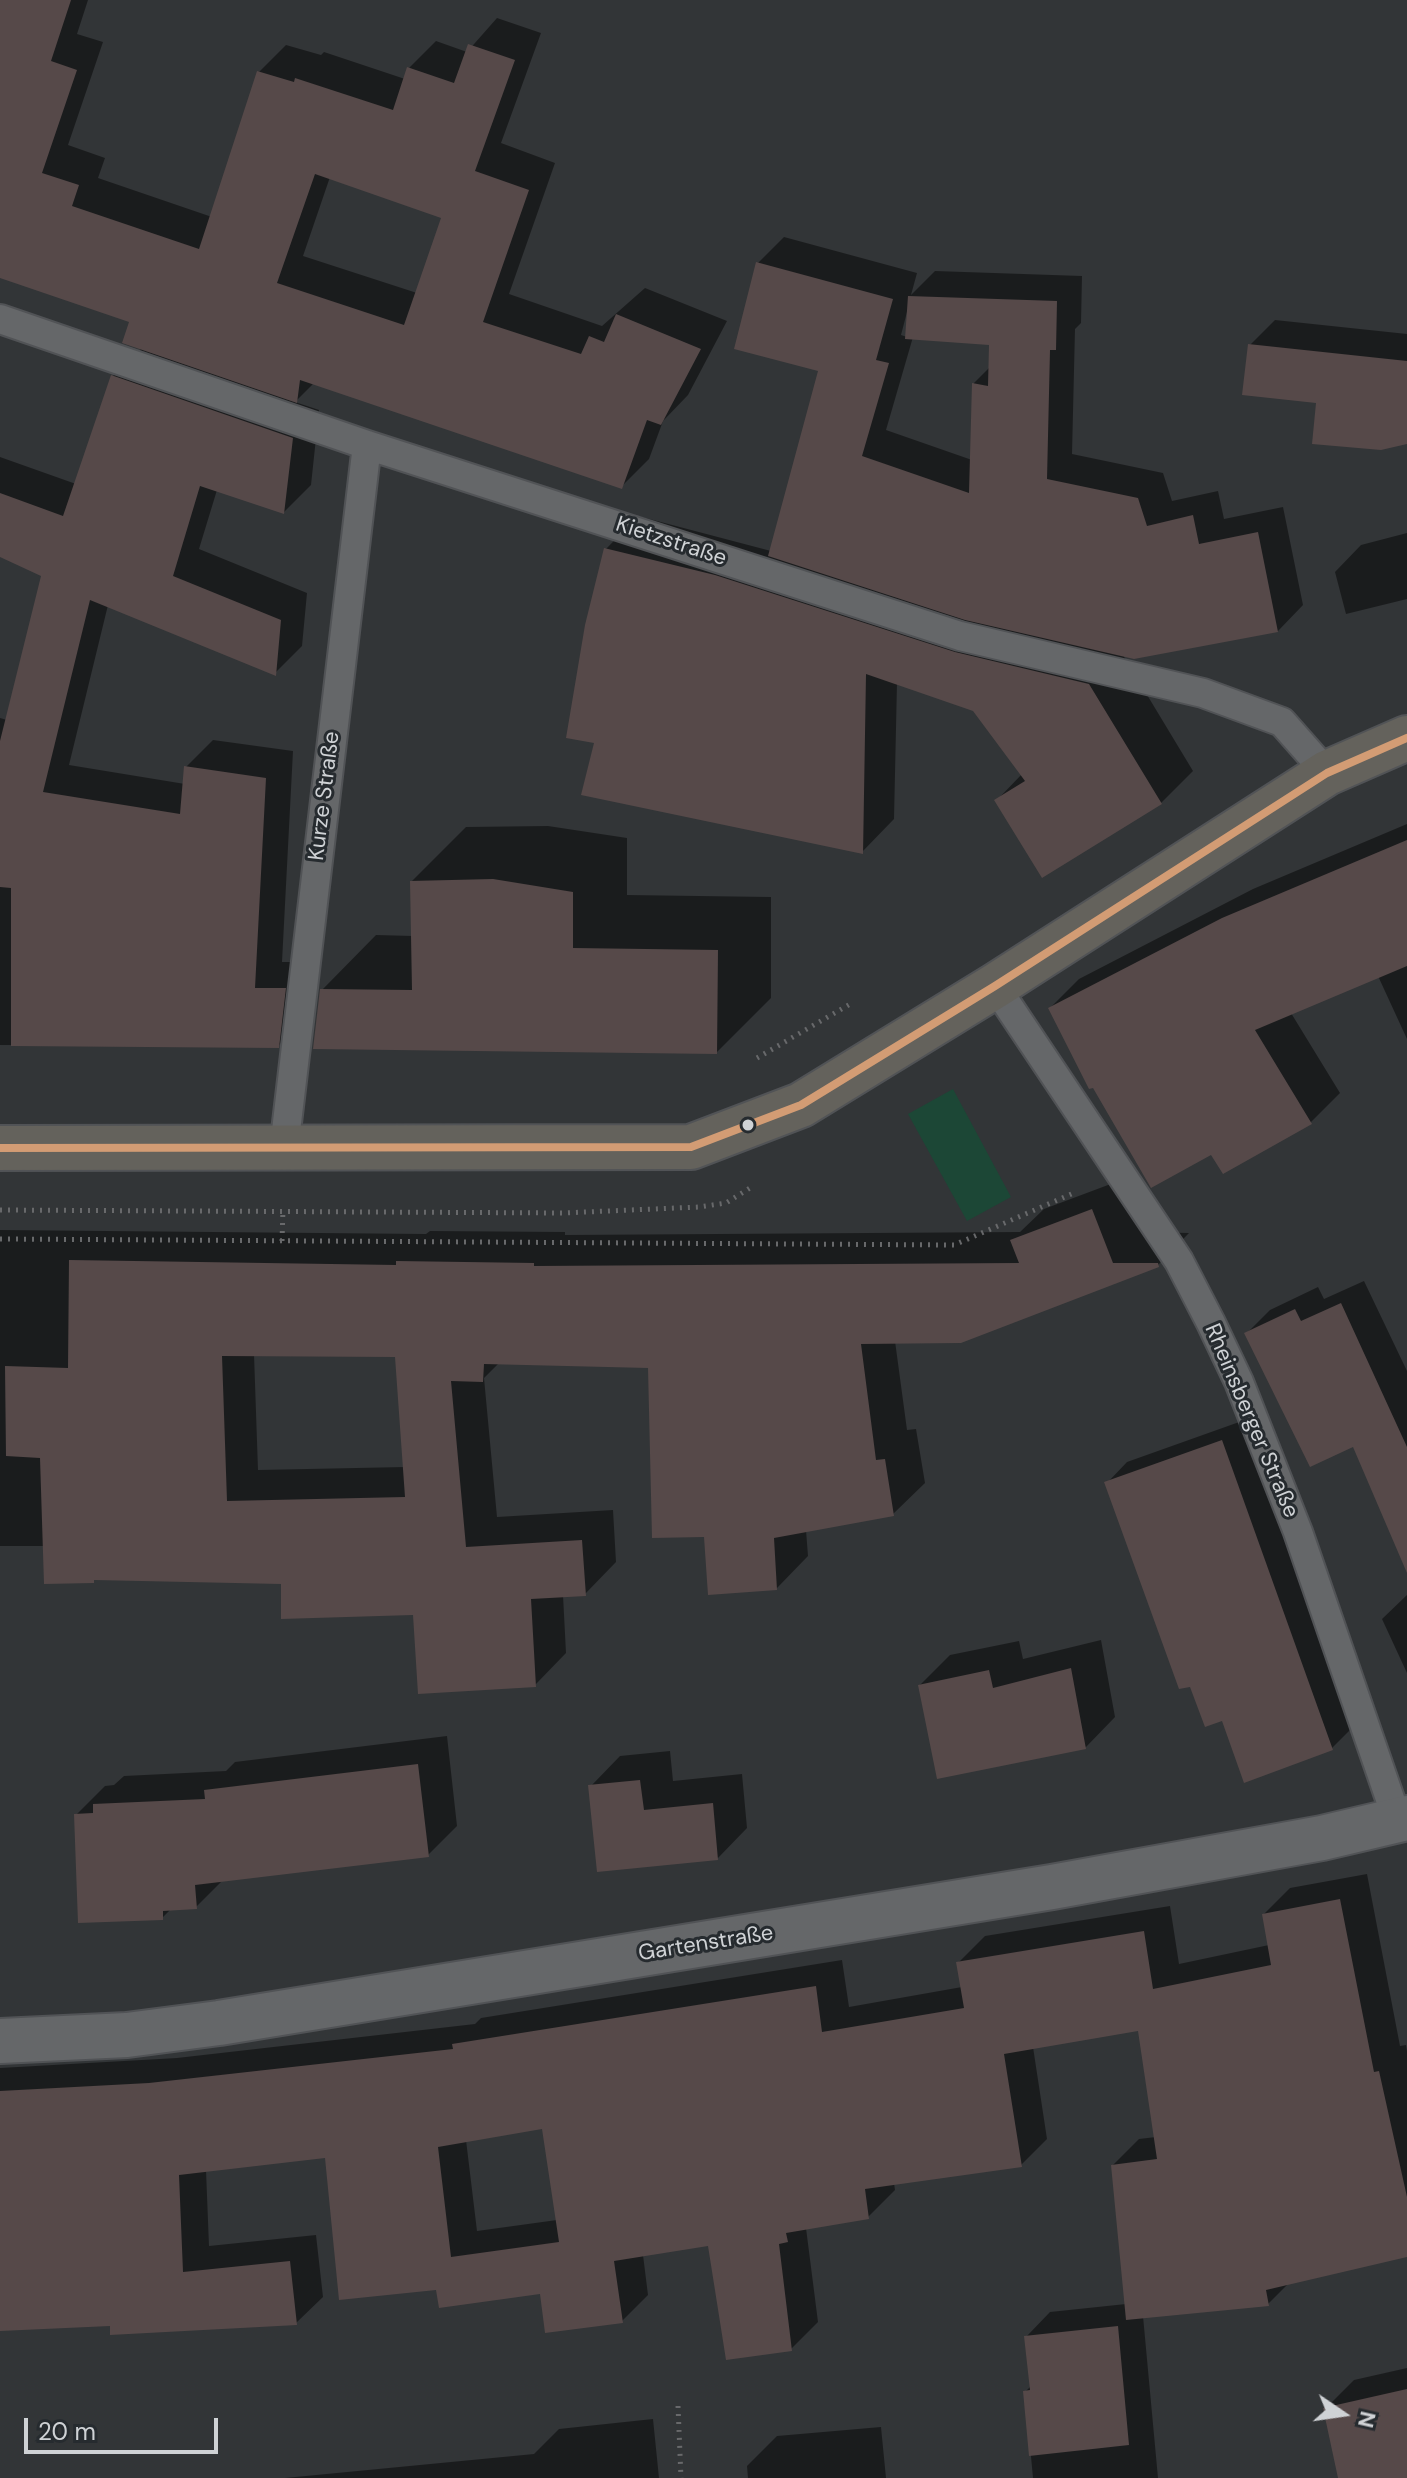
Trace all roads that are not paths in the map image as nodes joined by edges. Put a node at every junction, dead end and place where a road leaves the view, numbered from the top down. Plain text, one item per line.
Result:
1 (0, 319) edge
2 (367, 445) junction
3 (1407, 738) edge
4 (1327, 773) junction
5 (995, 986) junction
6 (0, 1148) edge
7 (284, 1148) junction
8 (1404, 1830) edge
9 (0, 2041) edge

1 - 2 lane, Kietzstraße
2 - 4 lane, Kietzstraße
2 - 7 lane, Kurze Straße
3 - 4 main road
4 - 5 main road
5 - 7 main road
5 - 8 lane, Rheinsberger Straße
6 - 7 main road
8 - 9 street, Gartenstraße

